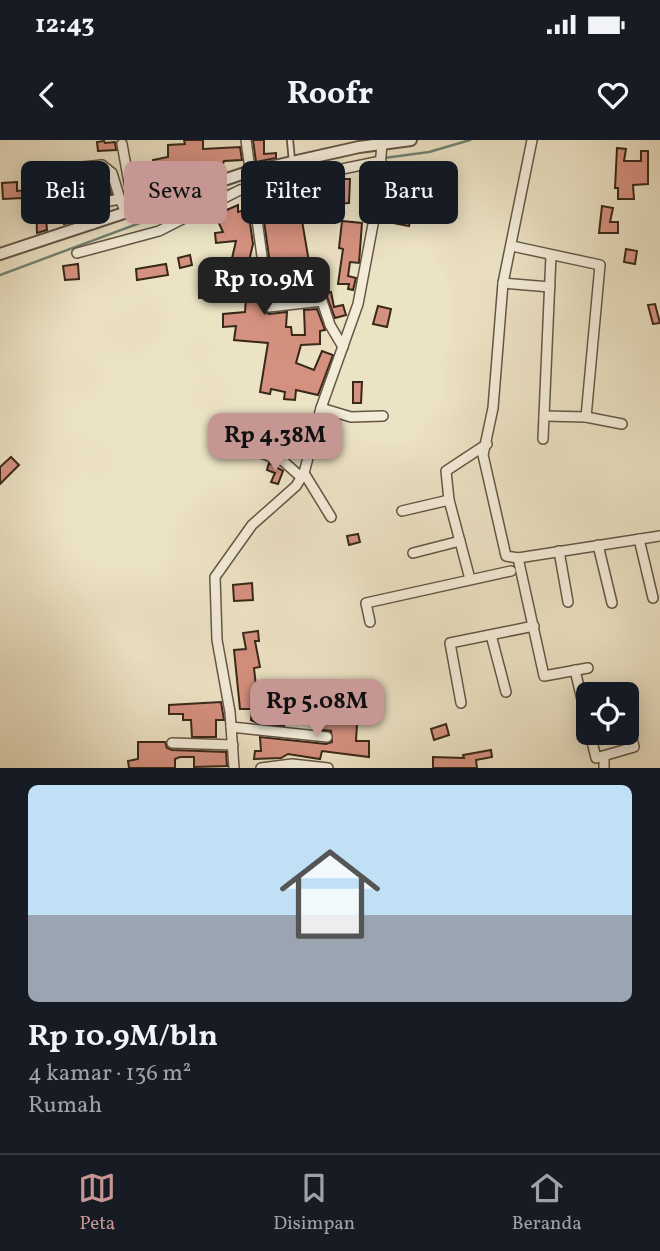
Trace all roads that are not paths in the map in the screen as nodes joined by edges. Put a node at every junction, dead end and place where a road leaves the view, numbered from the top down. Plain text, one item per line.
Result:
1 (246, 140) edge
2 (290, 140) edge
3 (411, 140) edge
4 (532, 140) edge
5 (122, 144) dead end
6 (382, 153) junction
7 (124, 161) edge
8 (248, 161) edge
9 (292, 161) edge
10 (302, 161) edge
11 (343, 161) edge
12 (110, 171) edge
13 (241, 187) edge
14 (120, 199) junction
15 (110, 201) edge
16 (124, 204) edge
17 (93, 224) edge
18 (257, 224) edge
19 (512, 246) junction
20 (77, 253) dead end
21 (0, 254) edge
22 (551, 256) junction
23 (503, 284) junction
24 (550, 287) junction
25 (343, 348) junction
26 (321, 408) junction
27 (383, 416) dead end
28 (544, 416) junction
29 (586, 417) junction
30 (622, 424) dead end
31 (543, 439) dead end
32 (487, 444) junction
33 (261, 453) dead end
34 (303, 476) junction
35 (449, 500) junction
36 (402, 511) dead end
37 (331, 517) dead end
38 (660, 536) edge
39 (639, 539) junction
40 (460, 541) junction
41 (598, 545) junction
42 (559, 551) junction
43 (413, 553) dead end
44 (518, 558) junction
45 (510, 571) dead end
46 (470, 579) junction
47 (653, 598) dead end
48 (568, 602) dead end
49 (612, 603) dead end
50 (370, 622) dead end
51 (534, 626) junction
52 (491, 635) junction
53 (588, 668) dead end
54 (575, 670) junction
55 (578, 682) edge
56 (506, 692) dead end
57 (461, 703) dead end
58 (231, 727) junction
59 (327, 737) dead end
60 (172, 743) dead end
61 (233, 745) junction
62 (593, 745) edge
63 (634, 745) edge
64 (604, 756) junction
65 (234, 768) edge
66 (261, 768) edge
67 (328, 768) edge
68 (604, 768) edge

1 - 8 street
2 - 9 lane
3 - 6 street
4 - 19 street
5 - 7 street
6 - 10 street
6 - 11 street
6 - 25 street
12 - 14 street
13 - 20 street
14 - 15 street
14 - 16 street
17 - 21 street
18 - 25 street
19 - 22 street
19 - 23 street
22 - 24 street
22 - 29 street
23 - 24 street
23 - 32 street
24 - 28 street
25 - 26 street
26 - 27 street
26 - 34 street
28 - 29 street
28 - 31 street
29 - 30 street
32 - 35 street
32 - 44 street
33 - 34 street
34 - 37 street
34 - 58 street
35 - 36 street
35 - 40 street
38 - 39 street
39 - 41 street
39 - 47 street
40 - 43 street
40 - 46 street
41 - 42 street
41 - 49 street
42 - 44 street
42 - 48 street
44 - 51 street
45 - 46 street
46 - 50 street
51 - 52 street
51 - 54 street
52 - 56 street
52 - 57 street
53 - 54 street
54 - 55 street
58 - 59 street
58 - 61 street
60 - 61 street
61 - 65 street
62 - 64 street
63 - 64 street
64 - 68 street
66 - 67 street

